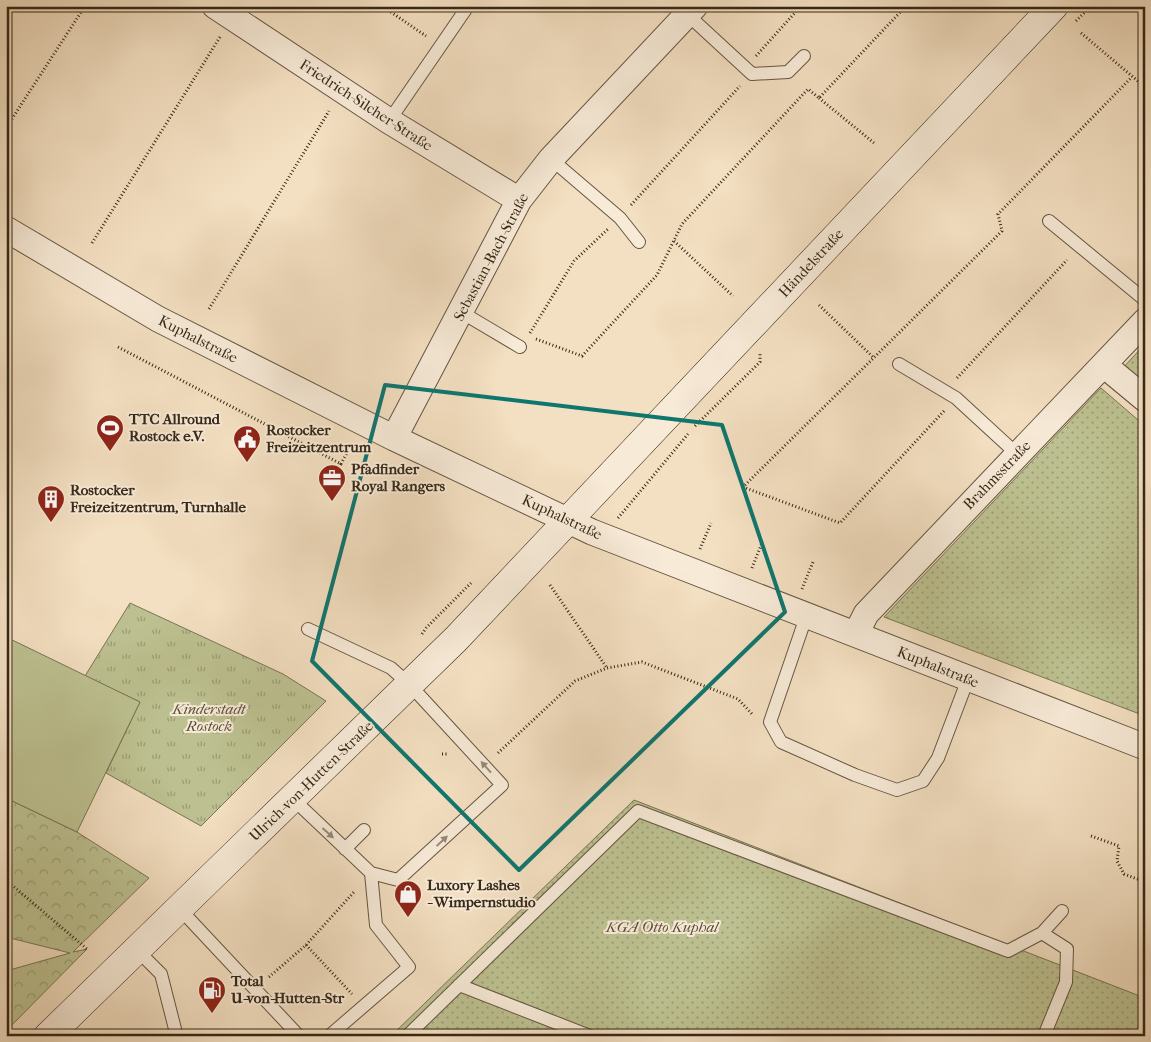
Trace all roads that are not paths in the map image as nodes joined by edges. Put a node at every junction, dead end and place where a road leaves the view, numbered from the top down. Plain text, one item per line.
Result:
1 (468, 6) edge
2 (1054, 6) edge
3 (691, 10) edge
4 (223, 12) edge
5 (804, 56) dead end
6 (389, 121) junction
7 (552, 158) junction
8 (519, 200) junction
9 (1049, 221) dead end
10 (6, 229) edge
11 (639, 242) dead end
12 (1145, 300) edge
13 (461, 312) junction
14 (1145, 321) edge
15 (520, 347) dead end
16 (899, 364) dead end
17 (1104, 365) junction
18 (1145, 399) edge
19 (394, 438) junction
20 (1017, 454) junction
21 (567, 519) junction
22 (807, 614) junction
23 (308, 629) dead end
24 (856, 634) junction
25 (968, 680) junction
26 (410, 685) junction
27 (1145, 747) edge
28 (293, 799) junction
29 (364, 830) dead end
30 (345, 849) junction
31 (371, 873) junction
32 (178, 907) junction
33 (1062, 911) dead end
34 (1042, 933) junction
35 (137, 950) junction
36 (459, 985) junction
37 (174, 1035) edge
38 (48, 1036) edge
39 (299, 1036) edge
40 (329, 1036) edge
41 (407, 1036) edge
42 (590, 1036) edge
43 (1044, 1036) edge

1 - 6 lane
2 - 21 street, Händelstraße
3 - 5 lane
3 - 7 street, Sebastian-Bach-Straße
4 - 6 street, Friedrich-Silcher-Straße
6 - 8 street, Friedrich-Silcher-Straße
7 - 8 street, Sebastian-Bach-Straße
7 - 11 lane
8 - 13 street, Sebastian-Bach-Straße
9 - 12 lane
10 - 19 street, Kuphalstraße
13 - 15 lane
13 - 19 street, Sebastian-Bach-Straße
14 - 17 street, Brahmsstraße
16 - 20 lane
17 - 18 street
17 - 20 street, Brahmsstraße
19 - 21 street, Kuphalstraße
20 - 24 street, Brahmsstraße
21 - 22 street, Kuphalstraße
21 - 26 street, Ulrich-von-Hutten-Straße
22 - 24 street, Kuphalstraße
22 - 25 lane
23 - 26 lane
24 - 25 street, Kuphalstraße
25 - 27 street, Kuphalstraße
26 - 28 street, Ulrich-von-Hutten-Straße
31 -> 26 lane
28 -> 30 lane
28 - 32 street, Ulrich-von-Hutten-Straße
29 - 30 lane
30 - 31 lane
31 - 40 lane
32 - 35 street, Ulrich-von-Hutten-Straße
32 - 39 lane
33 - 34 lane
34 - 36 lane
34 - 43 lane
35 - 37 lane
35 - 38 street, Ulrich-von-Hutten-Straße
36 - 41 lane
36 - 42 lane

